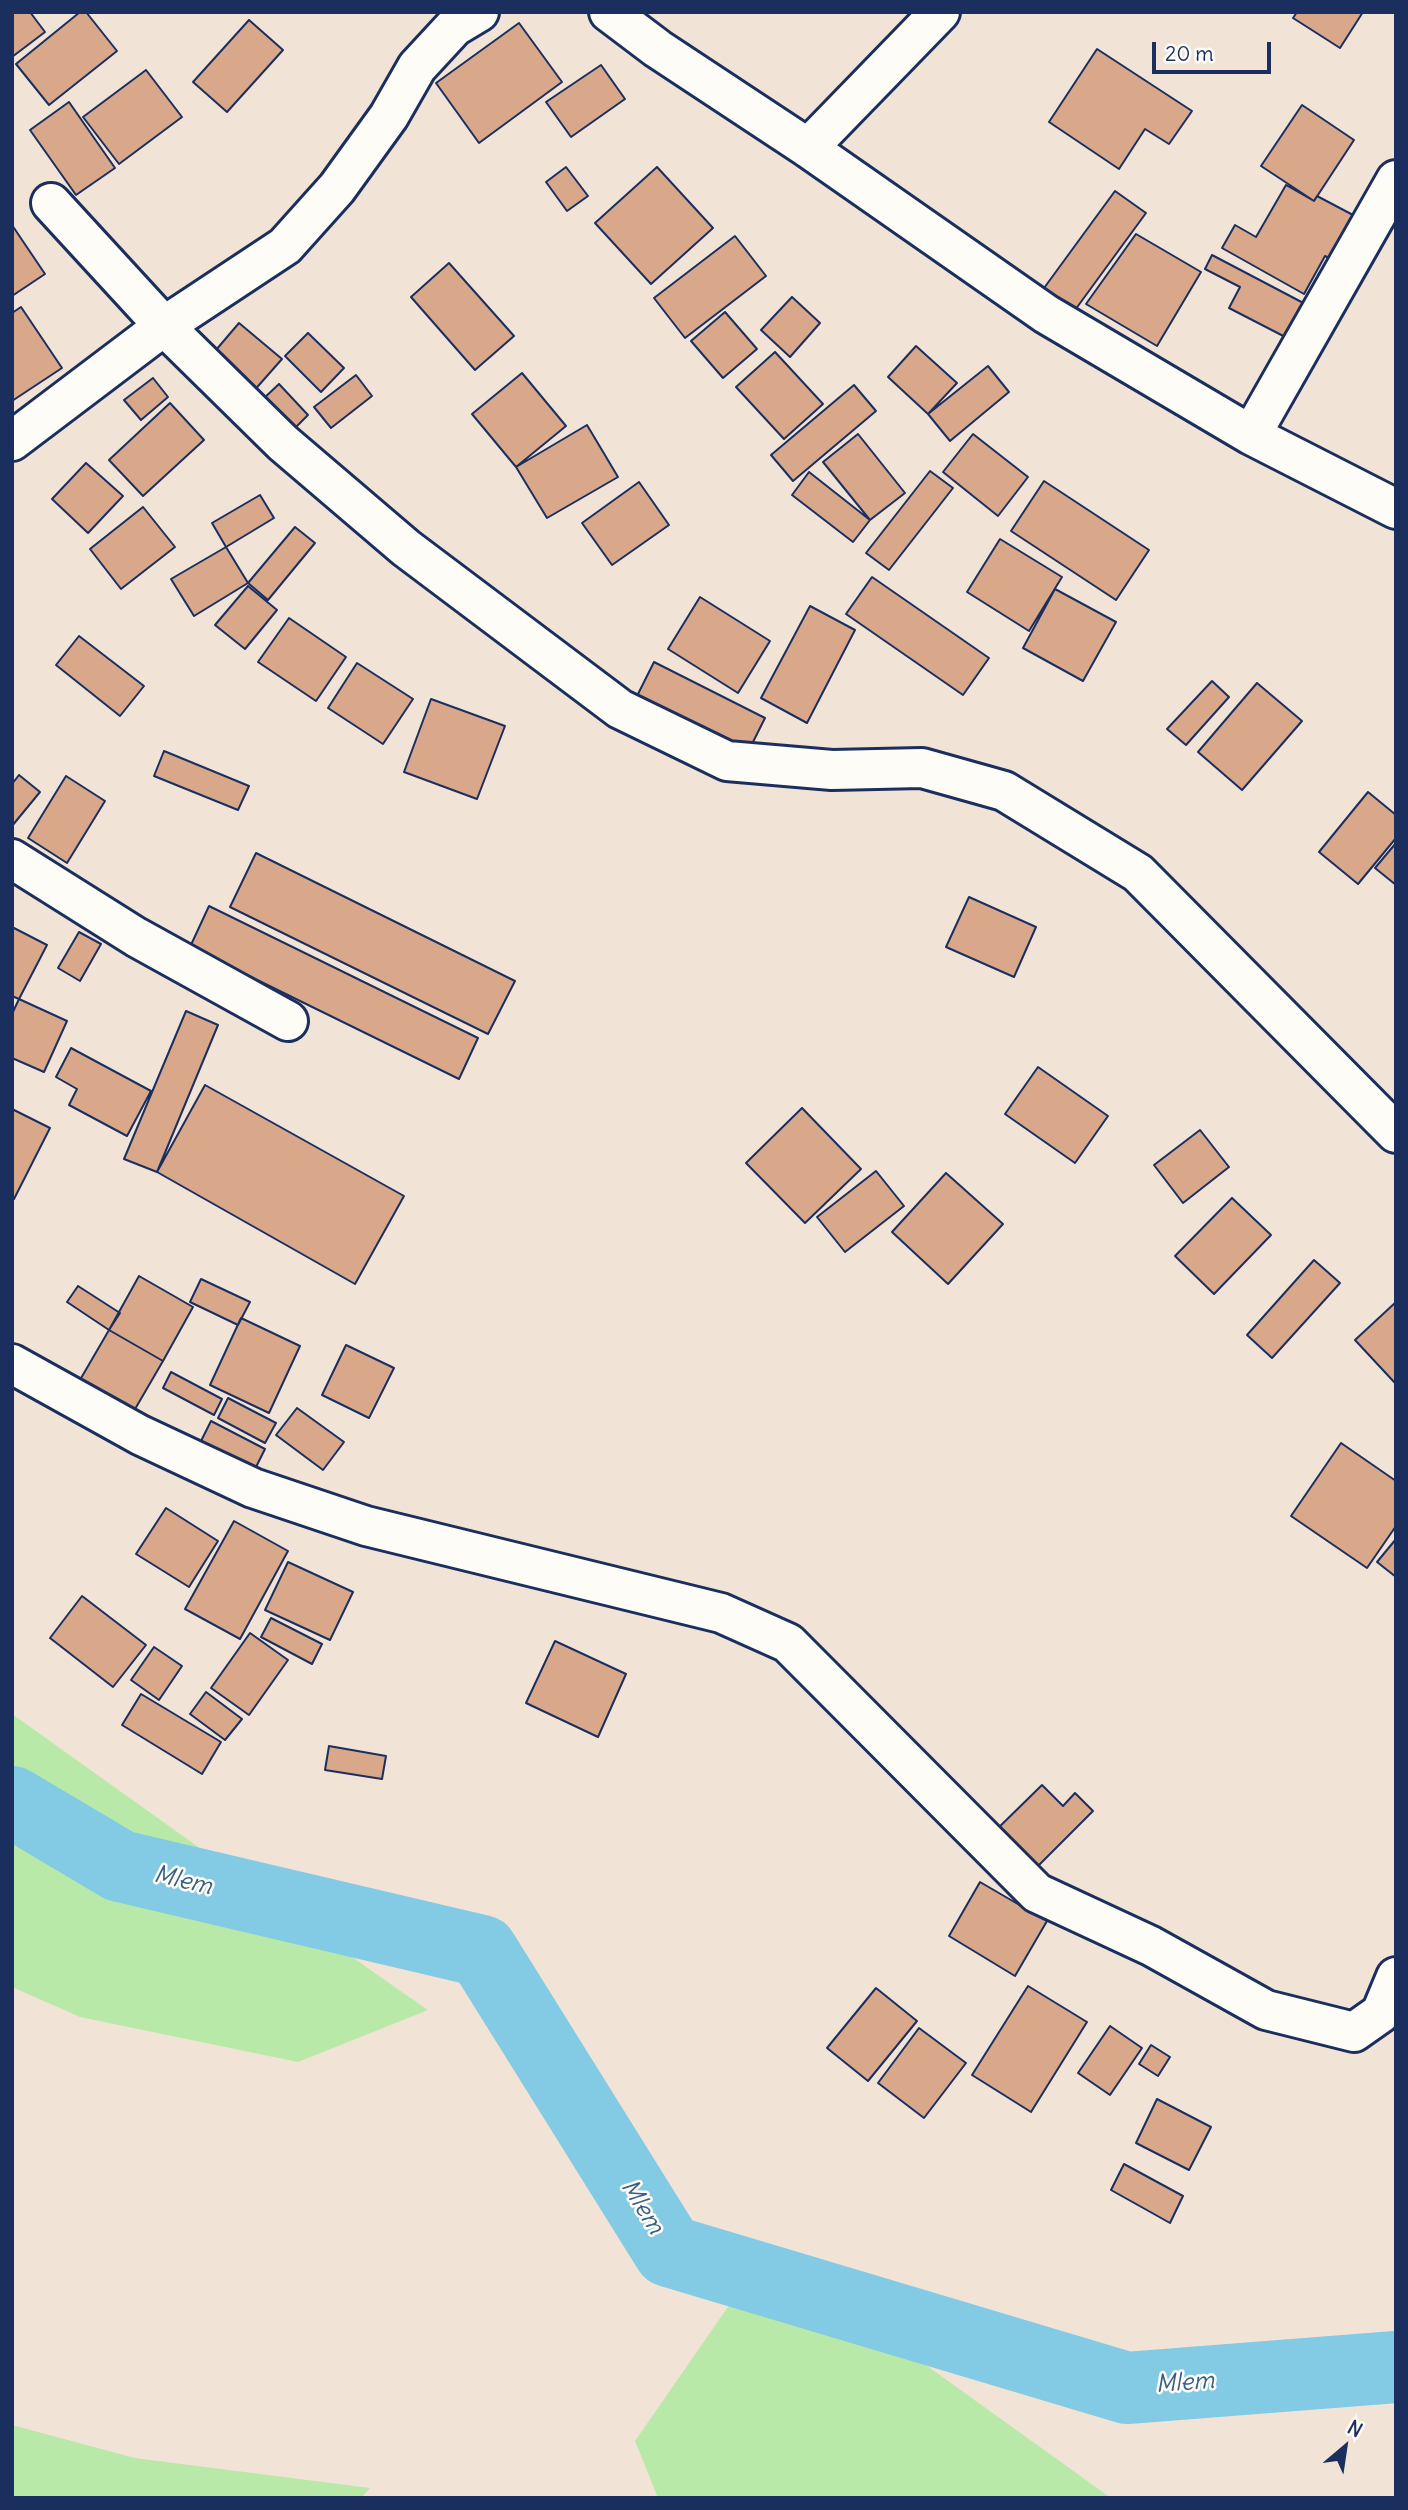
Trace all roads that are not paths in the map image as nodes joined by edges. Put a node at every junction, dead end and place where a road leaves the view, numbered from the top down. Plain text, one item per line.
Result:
1 (479, 12) edge
2 (609, 12) edge
3 (940, 12) edge
4 (808, 148) junction
5 (1396, 180) edge
6 (51, 203) dead end
7 (164, 326) junction
8 (1251, 435) junction
9 (12, 440) edge
10 (1396, 509) edge
11 (12, 859) edge
12 (288, 1021) dead end
13 (1396, 1133) edge
14 (12, 1364) edge
15 (1396, 1977) edge

1 - 7 street
2 - 4 street
3 - 4 street
4 - 8 street
5 - 8 street
6 - 7 street
7 - 9 street
7 - 13 street
8 - 10 street
11 - 12 street
14 - 15 street

